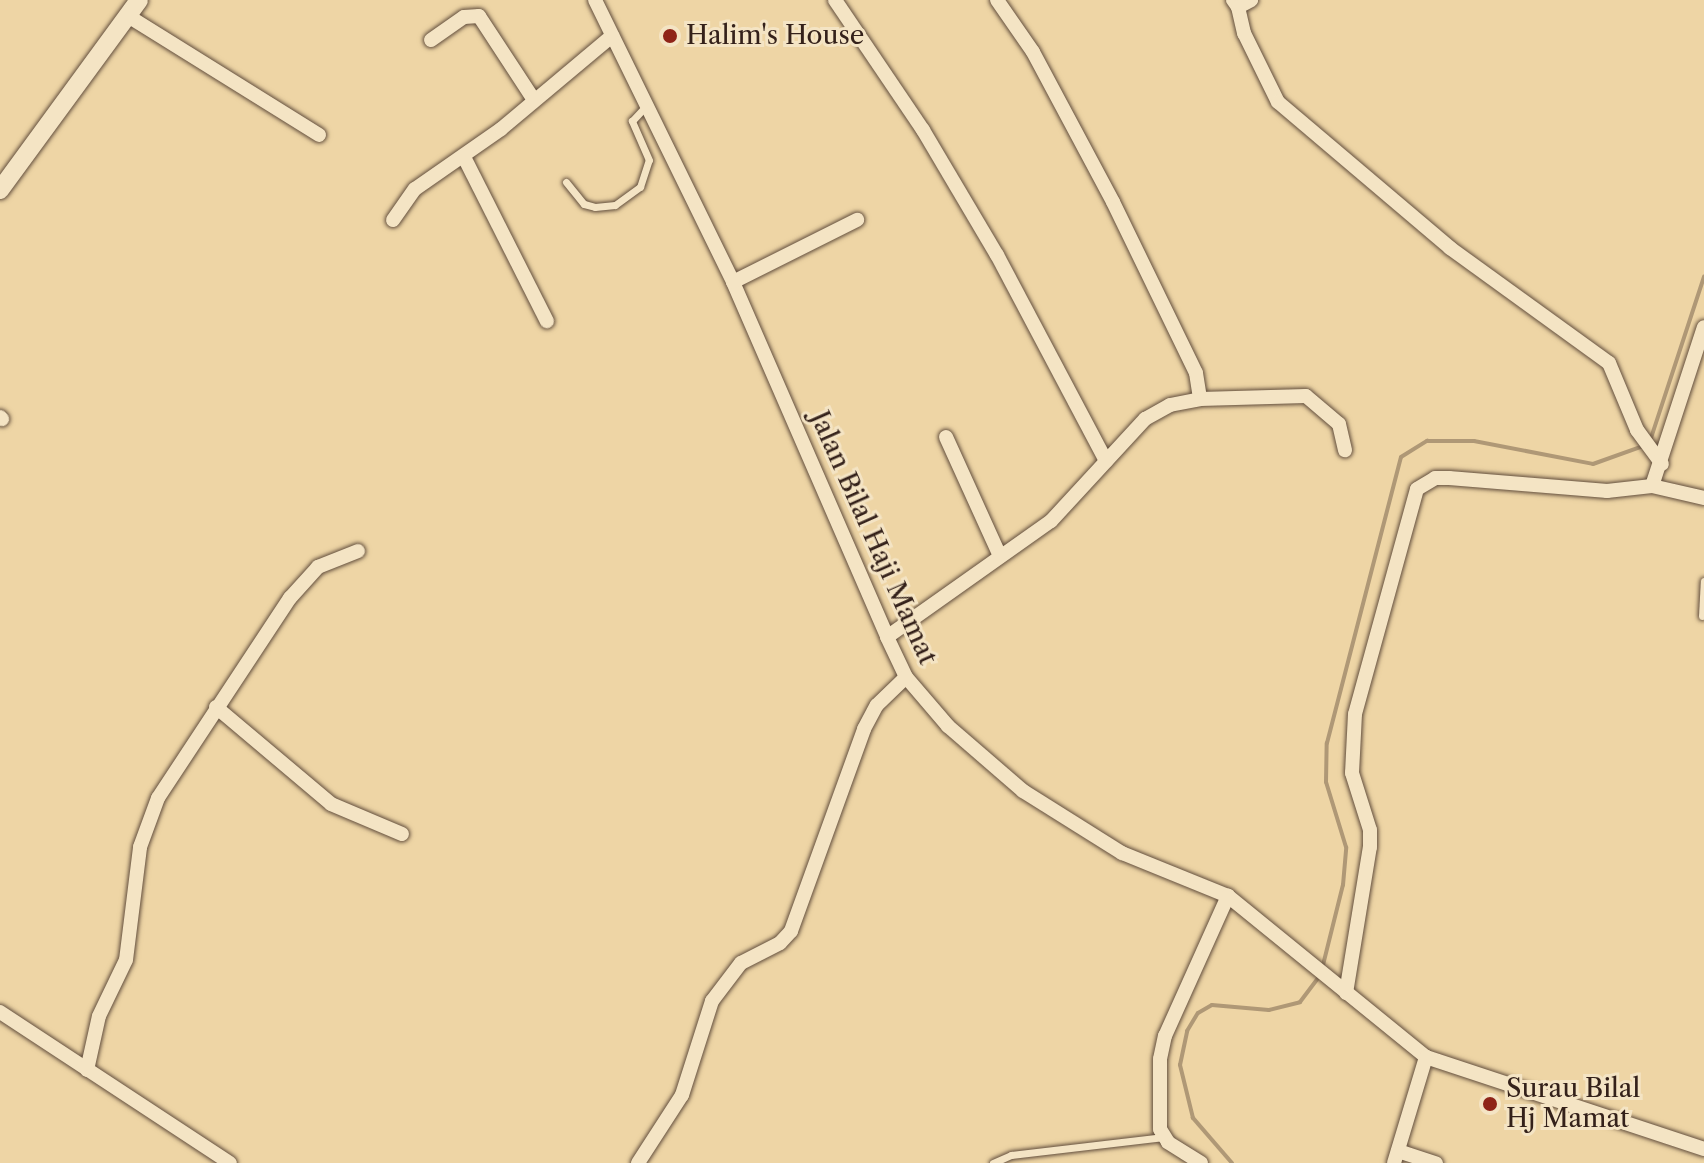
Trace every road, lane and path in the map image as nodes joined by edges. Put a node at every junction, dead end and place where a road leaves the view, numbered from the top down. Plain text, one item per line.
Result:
1 (595, 0) edge
2 (835, 0) edge
3 (997, 0) edge
4 (1241, 2) edge
5 (134, 8) edge
6 (612, 36) junction
7 (431, 40) dead end
8 (534, 100) junction
9 (647, 104) junction
10 (319, 135) dead end
11 (464, 157) junction
12 (566, 182) dead end
13 (0, 190) edge
14 (393, 220) dead end
15 (857, 220) dead end
16 (733, 282) junction
17 (547, 321) dead end
18 (1704, 327) edge
19 (1200, 399) junction
20 (946, 437) dead end
21 (1345, 450) dead end
22 (1657, 460) junction
23 (1106, 461) junction
24 (1652, 486) junction
25 (1704, 498) edge
26 (358, 551) dead end
27 (1000, 556) junction
28 (1704, 581) edge
29 (1702, 616) edge
30 (887, 637) junction
31 (906, 677) junction
32 (216, 707) junction
33 (402, 834) dead end
34 (1228, 896) junction
35 (1346, 993) junction
36 (0, 1012) edge
37 (1426, 1057) junction
38 (87, 1070) junction
39 (1164, 1137) junction
40 (1704, 1149) edge
41 (1396, 1157) edge
42 (230, 1163) edge
43 (638, 1163) edge
44 (993, 1163) edge
45 (1201, 1163) edge
46 (1436, 1163) edge

1 - 6 street, Jalan Bilal Haji Mamat
2 - 23 street
3 - 19 street
4 - 22 street
5 - 10 street
5 - 13 main road
6 - 8 street
6 - 9 street, Jalan Bilal Haji Mamat
7 - 8 street
8 - 11 street
9 - 12 lane
9 - 16 street, Jalan Bilal Haji Mamat
11 - 14 street
11 - 17 street
15 - 16 street
16 - 30 street, Jalan Bilal Haji Mamat
18 - 22 street
19 - 21 street
19 - 23 street
20 - 27 street
22 - 24 street
23 - 27 street
24 - 25 street
24 - 35 street
26 - 32 street
27 - 30 street
28 - 29 lane
30 - 31 street, Jalan Bilal Haji Mamat
31 - 34 street, Jalan Bilal Haji Mamat
31 - 43 street
32 - 33 street
32 - 38 street
34 - 35 street, Jalan Bilal Haji Mamat
34 - 39 street
35 - 37 street, Jalan Bilal Haji Mamat
36 - 38 street
37 - 40 street, Jalan Bilal Haji Mamat
37 - 41 street
38 - 42 street
39 - 44 lane
39 - 45 street
41 - 46 street

